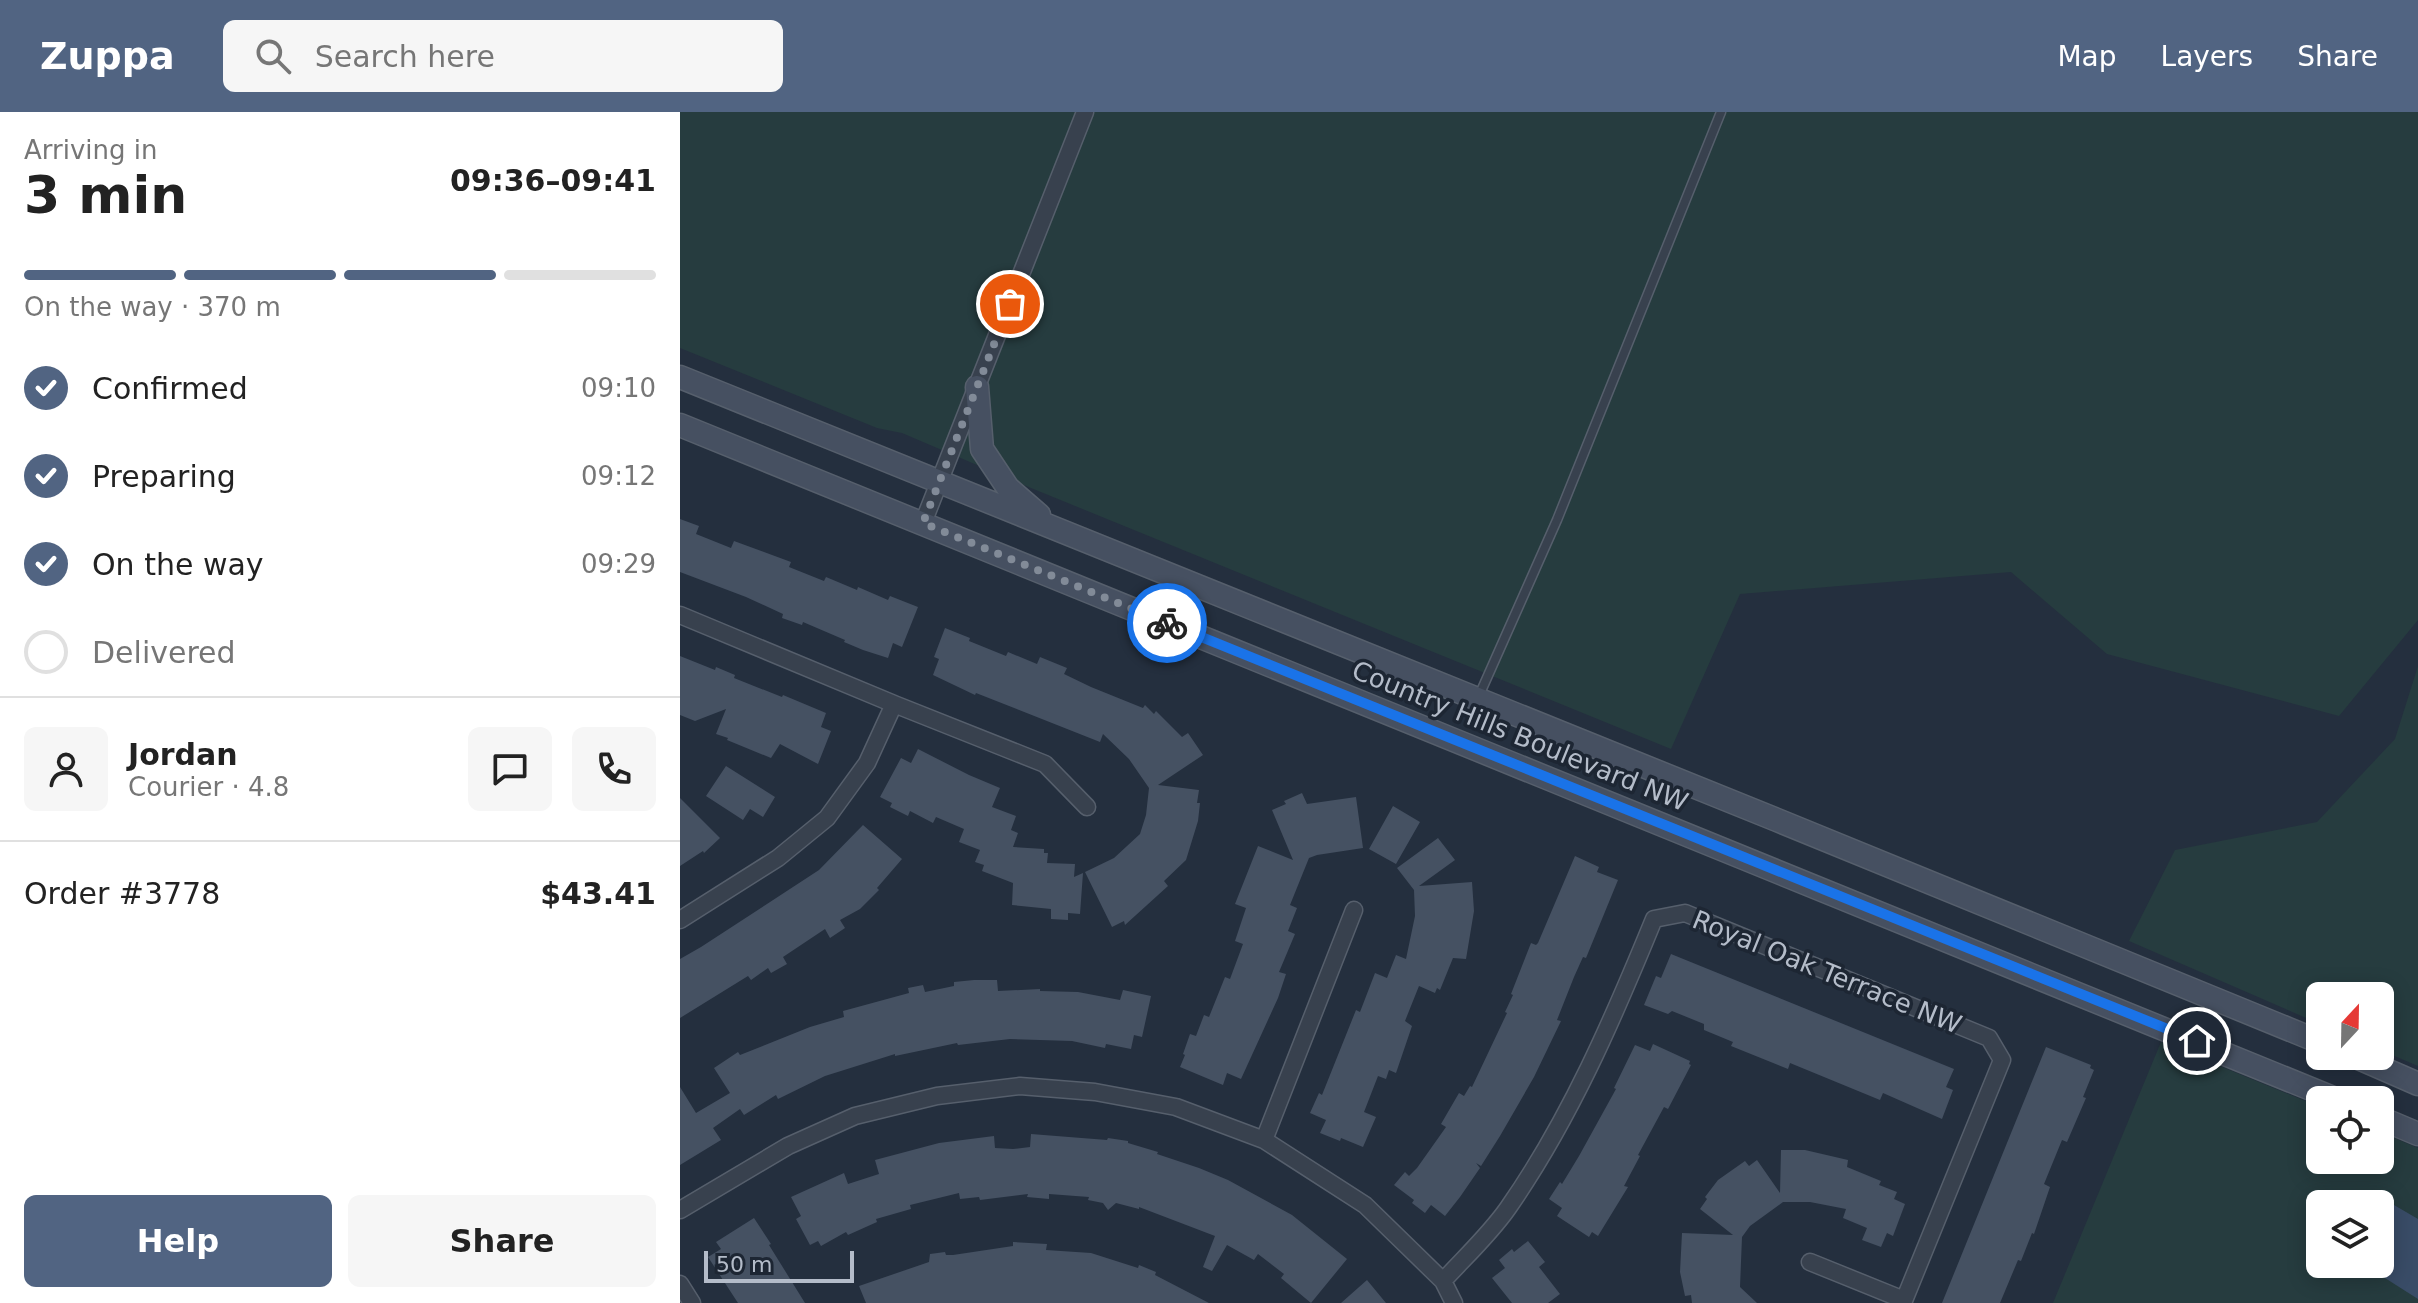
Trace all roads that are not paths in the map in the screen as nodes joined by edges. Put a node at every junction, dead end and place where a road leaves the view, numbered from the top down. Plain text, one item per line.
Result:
1 (1085, 112) edge
2 (1721, 112) edge
3 (680, 377) edge
4 (977, 387) junction
5 (680, 425) edge
6 (940, 481) junction
7 (923, 523) junction
8 (1052, 527) junction
9 (680, 615) edge
10 (1478, 699) junction
11 (894, 704) junction
12 (1087, 807) dead end
13 (1354, 910) dead end
14 (680, 920) edge
15 (2306, 1036) edge
16 (2386, 1070) edge
17 (2418, 1084) edge
18 (2306, 1087) edge
19 (2394, 1124) edge
20 (2418, 1134) edge
21 (1264, 1140) junction
22 (680, 1210) edge
23 (1810, 1262) dead end
24 (1443, 1281) junction
25 (680, 1284) edge
26 (1903, 1302) edge
27 (692, 1303) edge
28 (1454, 1303) edge

1 - 4 street
2 - 10 lane
3 - 6 main road, Country Hills Boulevard NW
4 - 6 street
4 - 8 main road
5 - 7 main road, Country Hills Boulevard NW
6 - 7 street
6 - 8 main road, Country Hills Boulevard NW
7 - 18 main road, Country Hills Boulevard NW
8 - 10 main road, Country Hills Boulevard NW
9 - 11 street
10 - 15 main road, Country Hills Boulevard NW
11 - 12 street
11 - 14 street
13 - 21 street
16 - 17 main road
19 - 20 main road
21 - 22 street
21 - 24 street
23 - 26 street
24 - 26 street, Royal Oak Terrace NW
24 - 28 street
25 - 27 street

